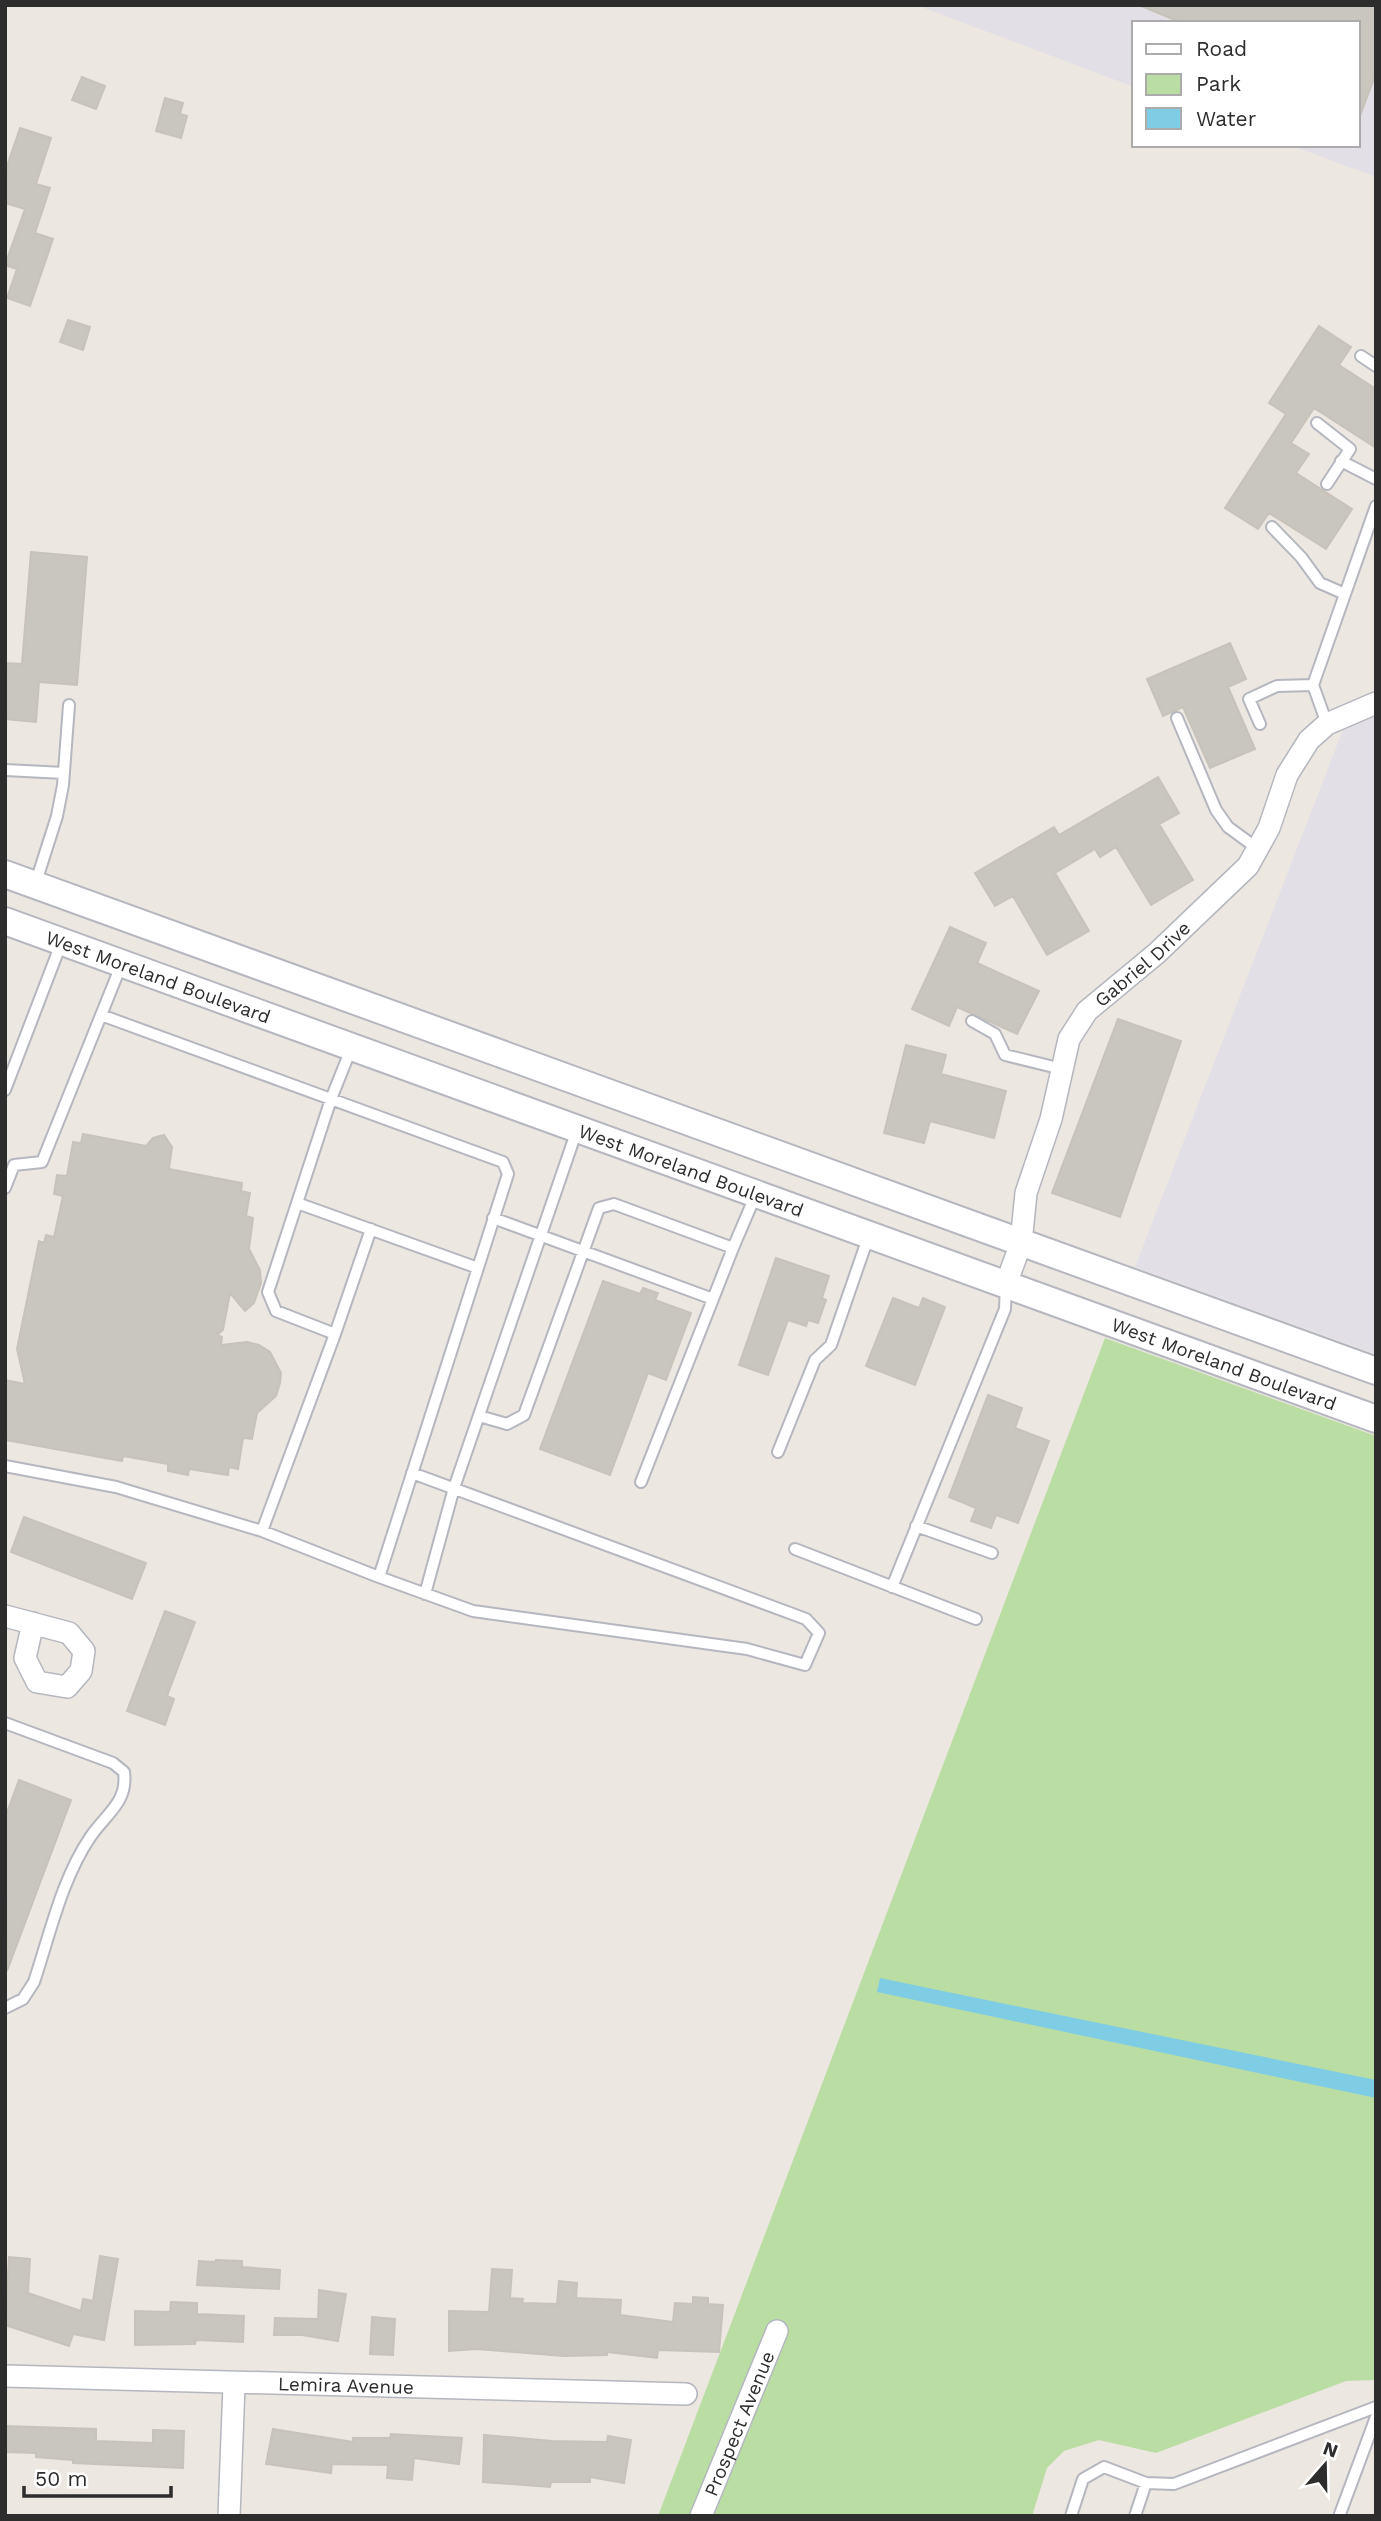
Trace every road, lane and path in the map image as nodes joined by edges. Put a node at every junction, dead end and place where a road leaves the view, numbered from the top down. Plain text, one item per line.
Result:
1 (1361, 356) dead end
2 (1376, 366) edge
3 (1317, 423) dead end
4 (1342, 461) junction
5 (1376, 479) edge
6 (1327, 484) dead end
7 (1376, 506) edge
8 (1272, 527) dead end
9 (1345, 594) junction
10 (1313, 685) junction
11 (1376, 703) edge
12 (69, 705) dead end
13 (1177, 718) dead end
14 (1261, 724) dead end
15 (1327, 724) junction
16 (5, 770) edge
17 (64, 773) junction
18 (1258, 849) junction
19 (5, 874) edge
20 (35, 885) junction
21 (137, 922) junction
22 (13, 924) edge
23 (62, 942) junction
24 (122, 963) junction
25 (368, 1005) junction
26 (101, 1015) junction
27 (972, 1021) dead end
28 (352, 1046) junction
29 (1062, 1069) junction
30 (592, 1085) junction
31 (5, 1090) edge
32 (331, 1099) junction
33 (578, 1127) junction
34 (786, 1157) junction
35 (5, 1188) edge
36 (764, 1196) junction
37 (297, 1203) junction
38 (493, 1218) junction
39 (371, 1230) junction
40 (541, 1234) junction
41 (869, 1235) junction
42 (1021, 1242) junction
43 (733, 1248) junction
44 (584, 1250) junction
45 (478, 1268) junction
46 (1006, 1284) junction
47 (713, 1299) junction
48 (335, 1334) junction
49 (1376, 1371) edge
50 (479, 1416) junction
51 (1376, 1419) edge
52 (778, 1452) dead end
53 (5, 1466) edge
54 (412, 1473) junction
55 (641, 1482) dead end
56 (454, 1488) junction
57 (916, 1526) junction
58 (262, 1531) junction
59 (794, 1549) dead end
60 (992, 1553) dead end
61 (379, 1577) junction
62 (892, 1587) junction
63 (425, 1594) junction
64 (5, 1616) edge
65 (976, 1619) dead end
66 (33, 1623) dead end
67 (5, 1723) edge
68 (5, 2008) edge
69 (777, 2331) dead end
70 (5, 2376) edge
71 (234, 2385) junction
72 (686, 2394) dead end
73 (1376, 2407) edge
74 (1376, 2417) edge
75 (1146, 2483) junction
76 (1340, 2514) edge
77 (229, 2516) edge
78 (701, 2516) edge
79 (1071, 2516) edge
80 (1135, 2516) edge

1 - 2 lane
3 - 4 lane
4 - 5 lane
4 - 6 lane
7 - 9 lane
8 - 9 lane
9 - 10 lane
10 - 14 lane
10 - 15 lane
11 - 15 street, Gabriel Drive
12 - 17 lane
13 - 18 lane
15 - 18 street, Gabriel Drive
16 - 17 lane
17 - 20 lane
18 - 29 street, Gabriel Drive
19 - 20 street
20 - 21 street
20 - 22 street
21 - 24 street
21 - 25 street
22 - 23 street, West Moreland Boulevard
23 - 24 street, West Moreland Boulevard
23 - 31 lane
24 - 26 lane
24 - 28 street, West Moreland Boulevard
25 - 28 street
25 - 30 street
26 - 32 lane
26 - 35 lane
27 - 29 lane
28 - 32 lane
28 - 33 street, West Moreland Boulevard
29 - 42 street, Gabriel Drive
30 - 33 street
30 - 34 street
32 - 37 lane
32 - 38 lane
33 - 36 street, West Moreland Boulevard
33 - 40 lane
34 - 36 street
34 - 42 street
36 - 41 street, West Moreland Boulevard
36 - 43 lane
37 - 39 lane
37 - 48 lane
38 - 40 lane
38 - 45 lane
39 - 45 lane
39 - 48 lane
40 - 44 lane
40 - 50 lane
41 - 46 street, West Moreland Boulevard
41 - 52 lane
42 - 46 street, Gabriel Drive
42 - 49 street
43 - 44 lane
43 - 47 lane
44 - 47 lane
44 - 50 lane
45 - 54 lane
46 - 51 street, West Moreland Boulevard
46 - 57 lane
47 - 55 lane
48 - 58 lane
50 - 56 lane
53 - 58 lane
54 - 56 lane
54 - 61 lane
56 - 63 lane
56 - 63 lane
57 - 60 lane
57 - 62 lane
58 - 61 lane
59 - 62 lane
61 - 63 lane
62 - 65 lane
64 - 66 street
67 - 68 lane
69 - 78 street, Prospect Avenue
70 - 71 street, Lemira Avenue
71 - 72 street, Lemira Avenue
71 - 77 street
73 - 75 lane
74 - 76 lane
75 - 79 lane
75 - 80 lane

